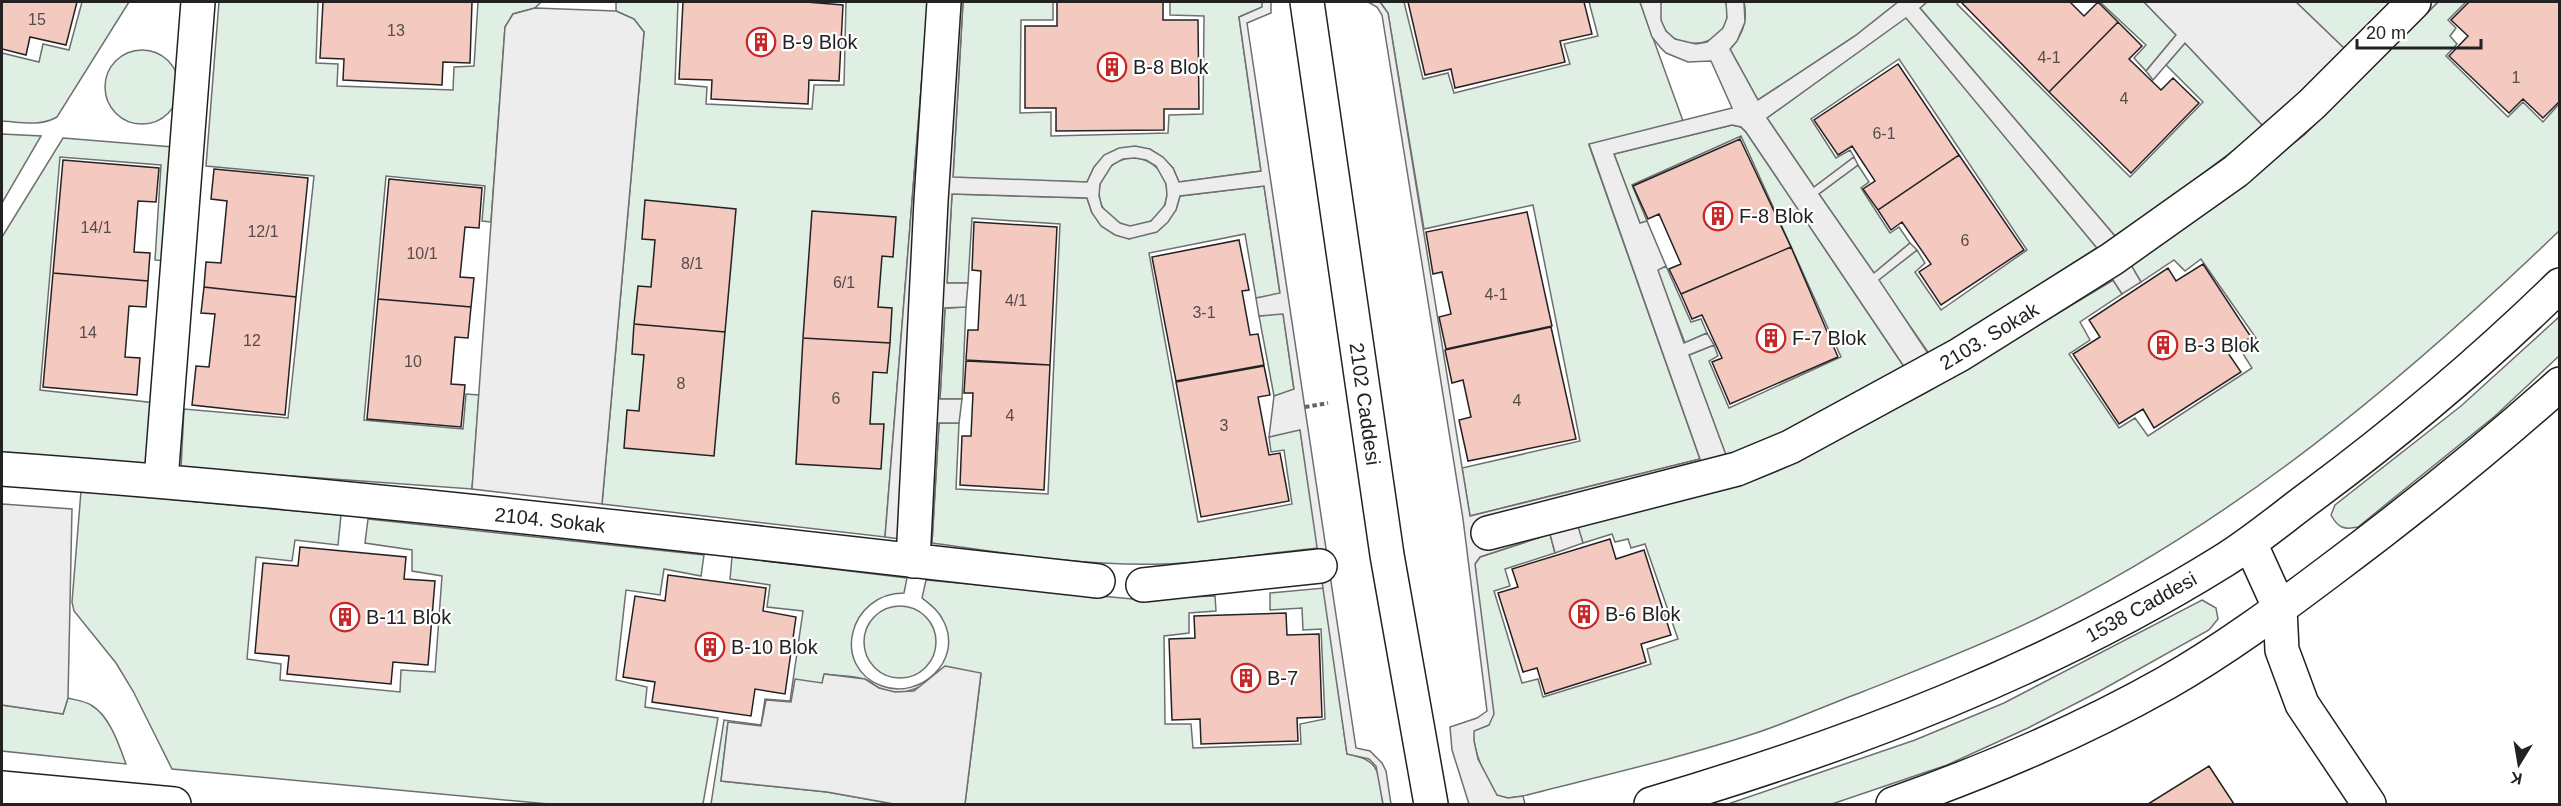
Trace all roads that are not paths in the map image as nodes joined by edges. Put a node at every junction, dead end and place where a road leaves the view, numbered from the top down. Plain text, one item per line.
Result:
1 (198, 2) edge
2 (944, 2) edge
3 (1307, 2) edge
4 (2414, 2) edge
5 (2559, 285) edge
6 (2559, 384) edge
7 (2, 469) edge
8 (161, 480) junction
9 (1488, 533) dead end
10 (2250, 543) junction
11 (913, 561) junction
12 (1320, 566) dead end
13 (1098, 581) dead end
14 (1143, 585) dead end
15 (2280, 609) junction
16 (2, 789) edge
17 (174, 804) edge
18 (1431, 804) edge
19 (1652, 804) edge
20 (1893, 804) edge
21 (2369, 804) edge

1 - 8 street
2 - 11 street
3 - 18 street, 2102 Caddesi
4 - 9 street, 2103. Sokak
5 - 10 street, 1538 Caddesi
6 - 15 street
7 - 8 street, 2104. Sokak
8 - 11 street, 2104. Sokak
10 - 15 street
10 - 19 street, 1538 Caddesi
11 - 13 street, 2104. Sokak
12 - 14 street
15 - 20 street
15 - 21 street
16 - 17 street

